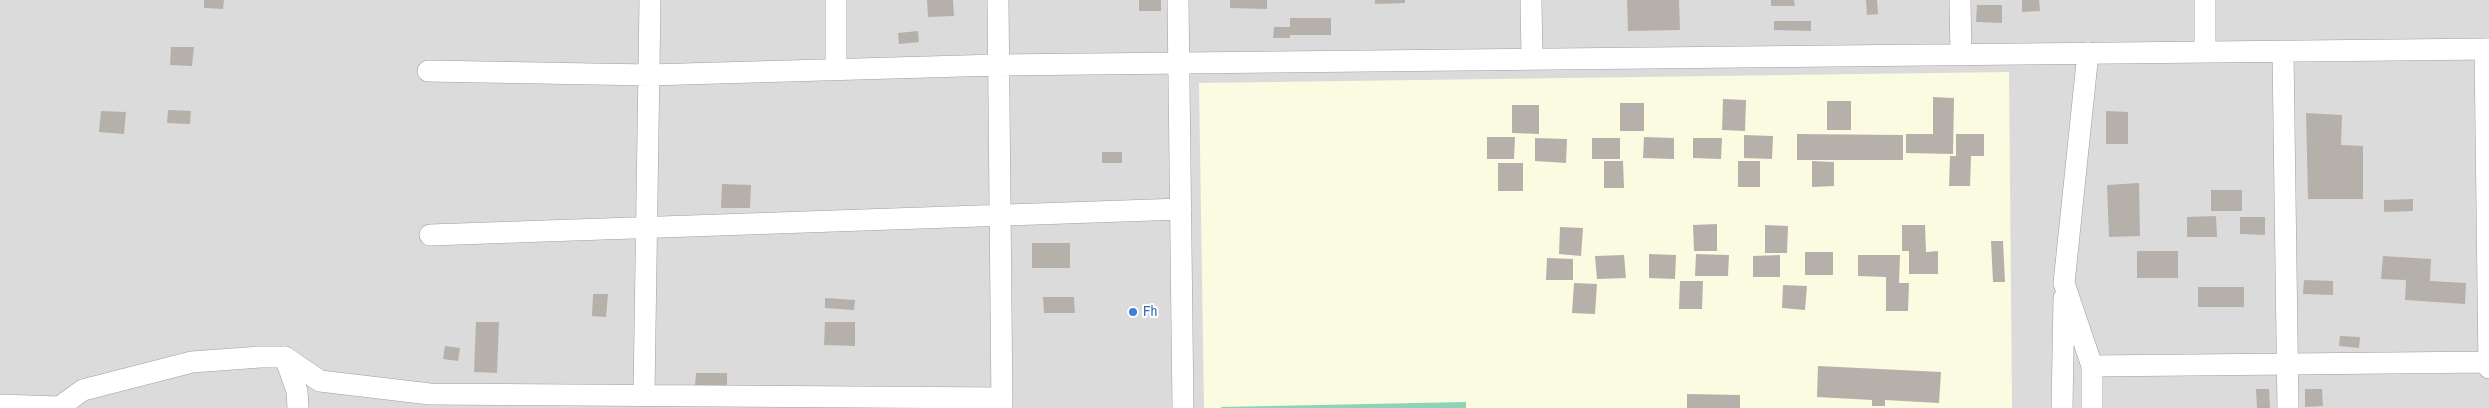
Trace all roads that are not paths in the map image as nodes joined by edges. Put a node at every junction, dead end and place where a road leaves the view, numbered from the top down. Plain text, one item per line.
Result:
1 (650, 0) edge
2 (836, 0) edge
3 (998, 0) edge
4 (1178, 0) edge
5 (1531, 0) edge
6 (1960, 0) edge
7 (2205, 0) edge
8 (2487, 49) edge
9 (2283, 51) junction
10 (2205, 52) junction
11 (2088, 53) junction
12 (1961, 54) junction
13 (1532, 59) junction
14 (1179, 63) junction
15 (997, 65) junction
16 (836, 70) junction
17 (428, 71) dead end
18 (649, 75) junction
19 (1181, 208) junction
20 (999, 215) junction
21 (647, 228) junction
22 (430, 235) dead end
23 (2064, 283) junction
24 (285, 357) junction
25 (2489, 362) edge
26 (2287, 364) junction
27 (2092, 366) junction
28 (2489, 368) edge
29 (644, 395) junction
30 (1001, 403) edge
31 (0, 405) edge
32 (58, 408) edge
33 (298, 408) edge
34 (1183, 408) edge
35 (2062, 408) edge
36 (2092, 408) edge
37 (2288, 408) edge

1 - 18 street
2 - 16 street
3 - 15 street
4 - 14 street
5 - 13 street
6 - 12 street
7 - 10 street
8 - 9 street
8 - 25 street
9 - 10 street
9 - 26 street
10 - 11 street
11 - 12 street
11 - 23 street
12 - 13 street
13 - 14 street
14 - 15 street
14 - 19 street
15 - 16 street
15 - 20 street
16 - 18 street
17 - 18 street
18 - 21 street
19 - 20 street
19 - 34 street
20 - 21 street
20 - 30 street
21 - 22 street
21 - 29 street
23 - 27 street
23 - 35 street
24 - 29 street
24 - 32 street
24 - 33 street
25 - 26 street
25 - 28 street
26 - 27 street
26 - 37 street
27 - 36 street
29 - 30 street
31 - 32 street

